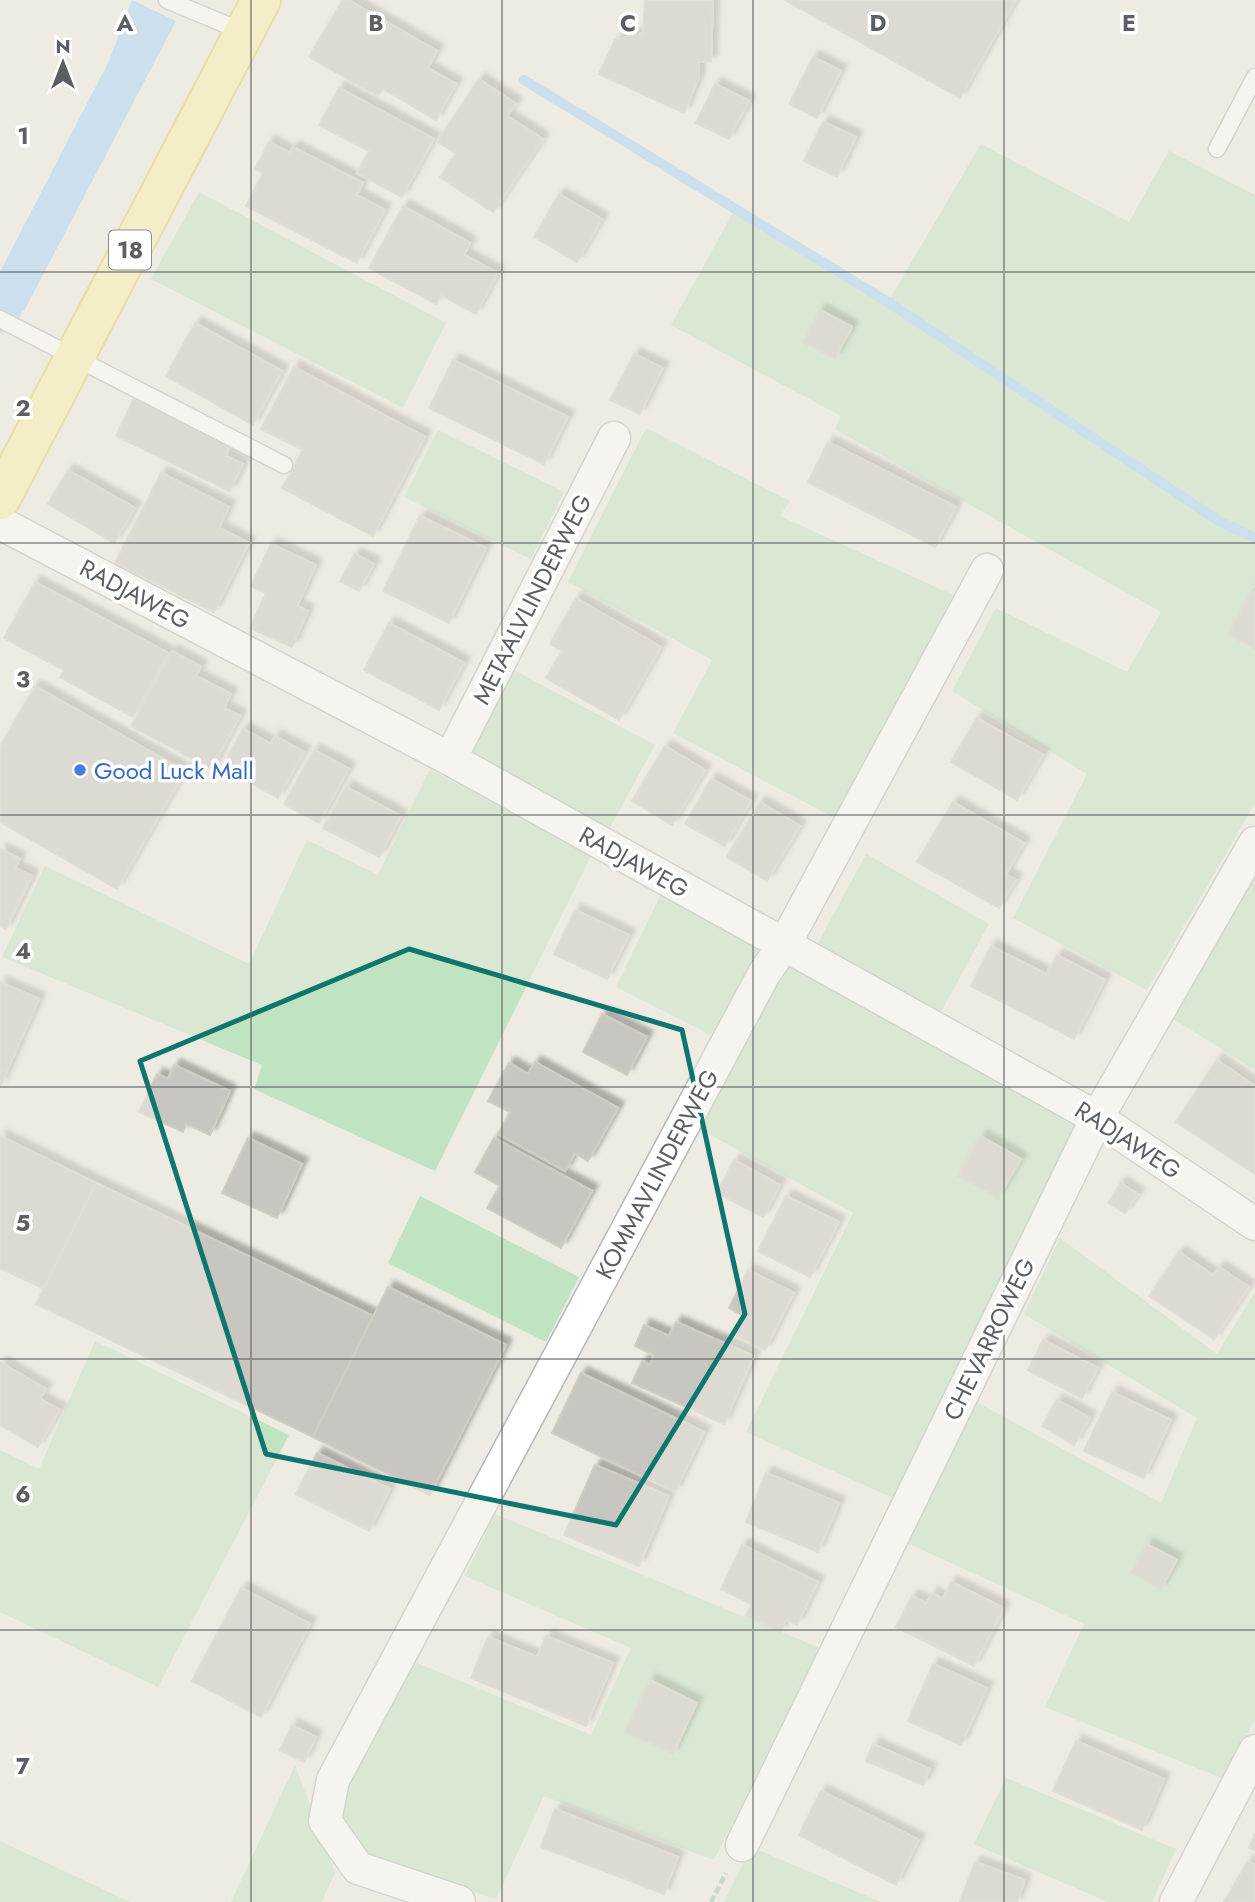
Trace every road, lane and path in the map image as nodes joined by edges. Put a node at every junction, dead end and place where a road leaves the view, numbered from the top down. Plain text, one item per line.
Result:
1 (170, 1) edge
2 (252, 16) edge
3 (1255, 77) edge
4 (1217, 149) dead end
5 (0, 319) edge
6 (76, 356) junction
7 (614, 438) dead end
8 (284, 465) dead end
9 (0, 500) edge
10 (0, 523) edge
11 (987, 570) dead end
12 (450, 759) junction
13 (1255, 844) edge
14 (784, 945) junction
15 (1097, 1118) junction
16 (1255, 1224) edge
17 (1255, 1751) edge
18 (742, 1845) dead end
19 (459, 1902) edge
20 (1176, 1902) edge

1 - 2 lane
2 - 6 main road, 18
3 - 4 lane
5 - 6 lane
6 - 8 lane
6 - 9 main road, 18
7 - 12 street, METAALVLINDERWEG
10 - 12 street, RADJAWEG
11 - 14 street, KOMMAVLINDERWEG
12 - 14 street, RADJAWEG
13 - 15 street, CHEVARROWEG
14 - 15 street, RADJAWEG
14 - 19 street, KOMMAVLINDERWEG
15 - 16 street, RADJAWEG
15 - 18 street, CHEVARROWEG
17 - 20 street

